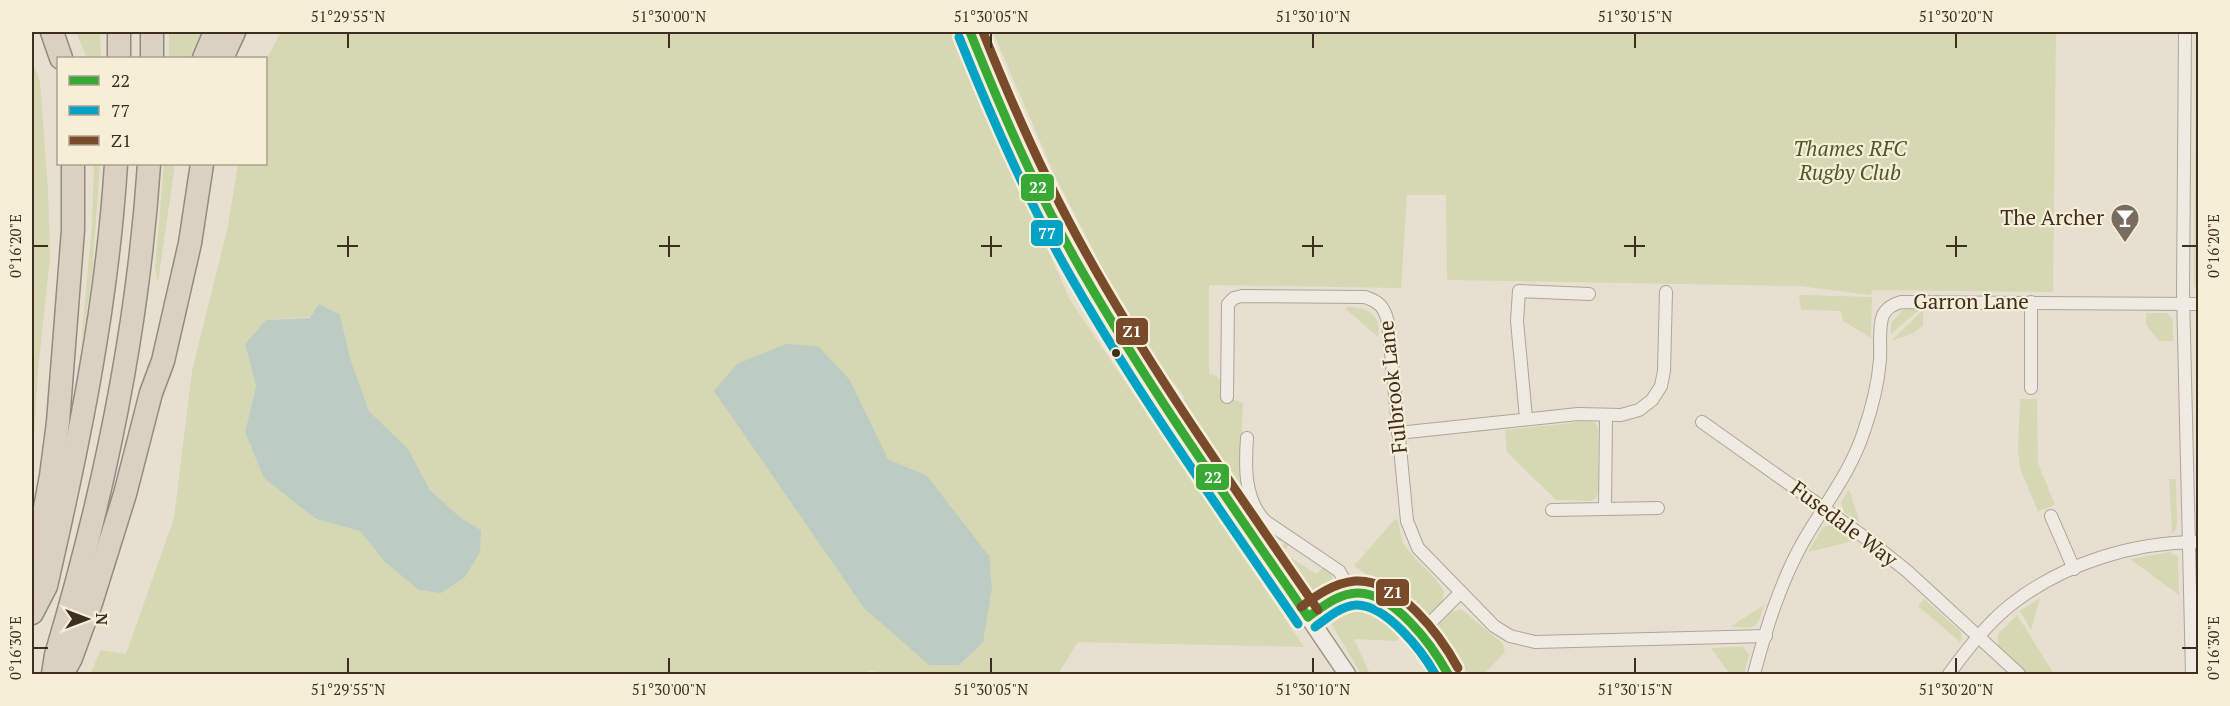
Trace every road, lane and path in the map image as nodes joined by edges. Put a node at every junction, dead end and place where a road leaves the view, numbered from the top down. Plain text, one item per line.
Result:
1 (52, 32) edge
2 (119, 32) edge
3 (152, 32) edge
4 (215, 32) edge
5 (234, 32) edge
6 (970, 32) edge
7 (2185, 35) edge
8 (2199, 39) edge
9 (61, 57) edge
10 (119, 57) edge
11 (152, 57) edge
12 (204, 57) edge
13 (222, 57) edge
14 (73, 165) edge
15 (116, 165) edge
16 (149, 165) edge
17 (188, 165) edge
18 (202, 165) edge
19 (1666, 292) dead end
20 (1589, 294) dead end
21 (2031, 302) junction
22 (2183, 303) junction
23 (2199, 304) edge
24 (2031, 388) dead end
25 (151, 393) junction
26 (1227, 397) dead end
27 (1606, 415) junction
28 (1526, 418) junction
29 (1702, 422) dead end
30 (1398, 433) junction
31 (1247, 438) dead end
32 (1658, 508) dead end
33 (1605, 509) junction
34 (1824, 509) junction
35 (1552, 510) dead end
36 (2051, 516) dead end
37 (2194, 542) edge
38 (2074, 569) junction
39 (39, 582) edge
40 (1461, 592) junction
41 (1352, 593) junction
42 (82, 600) junction
43 (32, 613) edge
44 (1308, 617) junction
45 (1420, 633) junction
46 (1766, 636) junction
47 (1979, 636) junction
48 (53, 675) edge
49 (62, 675) edge
50 (1347, 675) edge
51 (1448, 675) edge
52 (1754, 675) edge
53 (1949, 675) edge
54 (2019, 675) edge
55 (2192, 675) edge

1 - 9 highway
2 - 10 highway
3 - 11 highway
4 - 12 highway
5 - 13 highway
6 - 44 main road
7 - 8 street
7 - 22 street
14 - 39 highway
15 - 39 highway
16 - 42 highway
17 - 25 highway
18 - 25 highway
19 - 27 street
20 - 28 street
21 - 22 street, Garron Lane
21 - 24 street
21 - 34 street, Garron Lane
22 - 23 street, Garron Lane
22 - 37 street
25 - 42 highway
26 - 30 street, Fulbrook Lane
27 - 28 street
27 - 33 street
28 - 30 street
29 - 34 street, Fusedale Way
30 - 40 street, Fulbrook Lane
31 - 41 street
32 - 33 street
33 - 35 street
34 - 46 street, Garron Lane
34 - 47 street, Fusedale Way
36 - 38 street
37 - 38 street
37 - 55 street
38 - 47 street
39 - 43 highway
40 - 45 street
40 - 46 street, Fulbrook Lane
41 - 44 street
41 - 45 street
42 - 48 highway
42 - 49 highway
44 - 50 main road
45 - 51 street
46 - 52 street, Garron Lane
47 - 53 street
47 - 54 street, Fusedale Way

